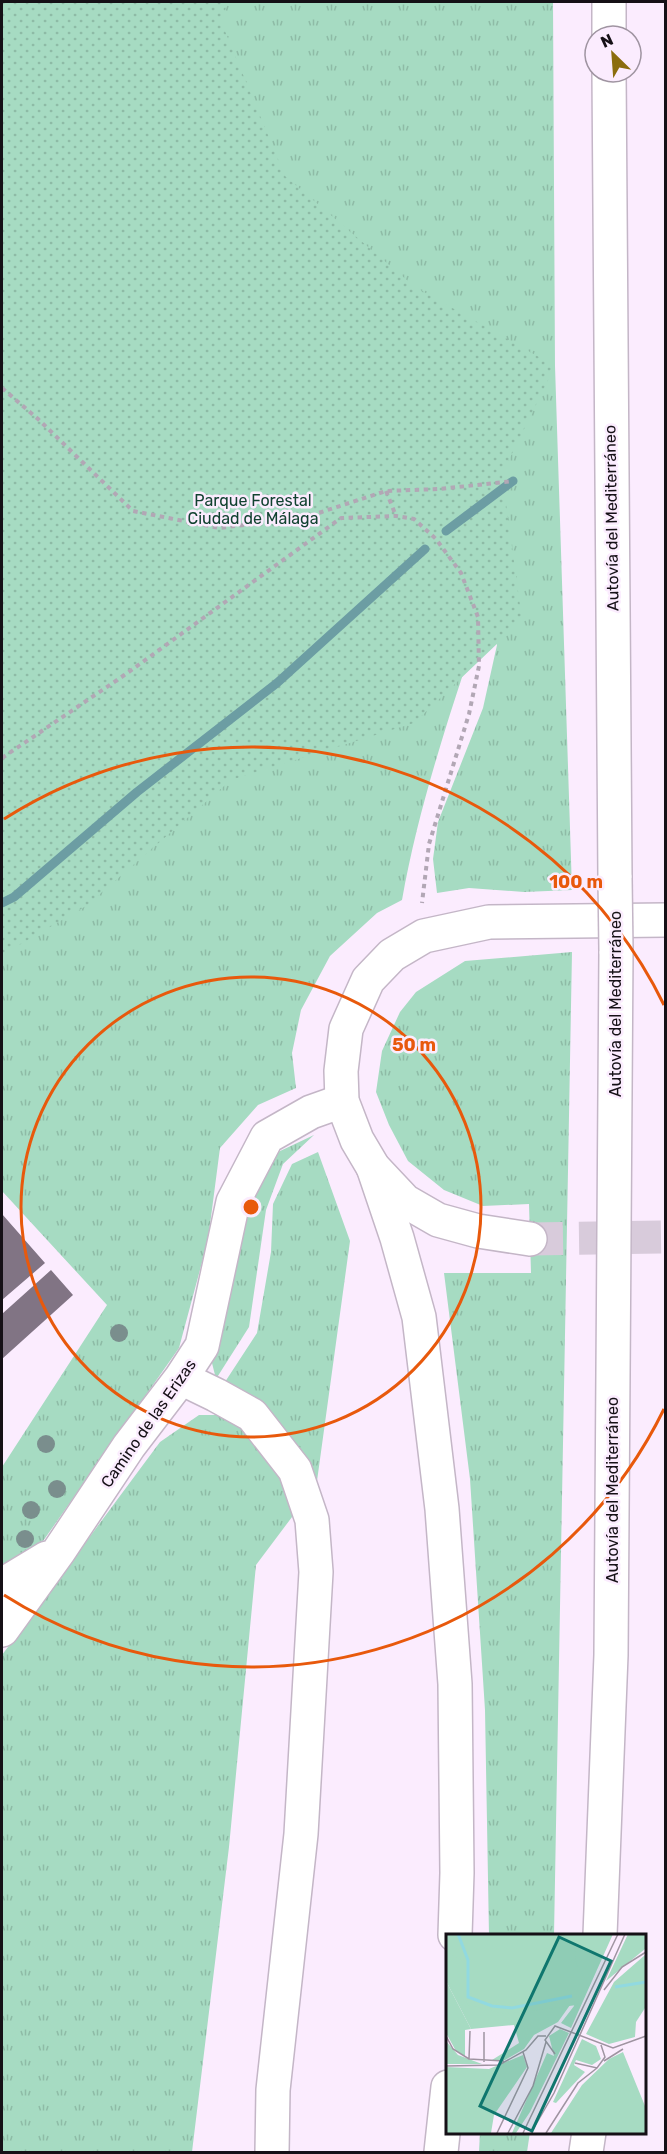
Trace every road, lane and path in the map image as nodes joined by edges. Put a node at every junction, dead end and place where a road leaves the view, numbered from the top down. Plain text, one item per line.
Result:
1 (609, 2) edge
2 (609, 24) edge
3 (609, 84) edge
4 (2, 388) edge
5 (513, 481) dead end
6 (386, 491) junction
7 (396, 516) junction
8 (2, 759) edge
9 (666, 920) edge
10 (424, 936) junction
11 (342, 1101) junction
12 (373, 1167) junction
13 (530, 1239) tunnel mouth
14 (181, 1378) junction
15 (59, 1551) junction
16 (2, 1585) edge
17 (2, 1630) edge
18 (455, 1934) edge
19 (600, 1934) edge
20 (446, 2106) edge
21 (589, 2133) edge
22 (272, 2152) edge
23 (441, 2152) edge
24 (586, 2152) edge

1 - 2 main road
3 - 19 main road, Autovía del Mediterráneo, bridge
4 - 6 path
5 - 6 path
6 - 7 path
7 - 8 path
7 - 10 path
9 - 10 main road
10 - 11 main road
11 - 12 main road
11 - 14 main road, Camino de las Erizas
12 - 13 main road
12 - 18 main road
14 - 15 main road, Camino de las Erizas
14 - 22 main road
15 - 16 main road
15 - 17 main road, Camino de las Erizas
20 - 23 main road
21 - 24 main road

